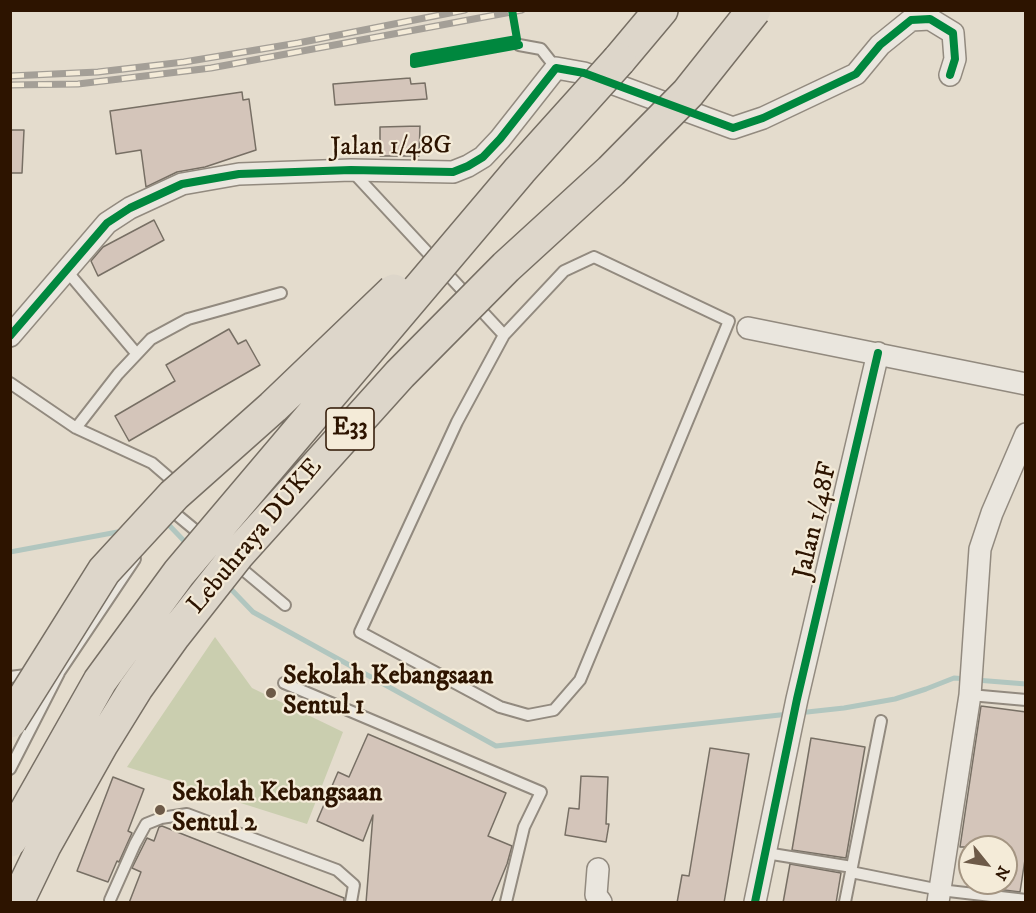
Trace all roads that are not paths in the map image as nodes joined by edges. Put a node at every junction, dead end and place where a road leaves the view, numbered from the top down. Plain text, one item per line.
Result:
1 (661, 10) edge
2 (754, 10) edge
3 (519, 45) dead end
4 (556, 68) junction
5 (950, 75) dead end
6 (351, 170) junction
7 (520, 170) junction
8 (66, 270) junction
9 (281, 293) dead end
10 (748, 328) dead end
11 (504, 335) junction
12 (10, 336) edge
13 (136, 353) junction
14 (878, 353) junction
15 (1025, 380) edge
16 (10, 383) edge
17 (76, 428) junction
18 (1026, 434) edge
19 (171, 510) junction
20 (285, 605) dead end
21 (59, 673) junction
22 (10, 677) edge
23 (284, 683) dead end
24 (970, 691) junction
25 (1026, 700) edge
26 (10, 720) edge
27 (881, 721) dead end
28 (10, 768) edge
29 (10, 840) edge
30 (766, 853) junction
31 (598, 869) dead end
32 (852, 870) junction
33 (939, 896) edge
34 (110, 900) dead end
35 (1026, 900) edge
36 (17, 903) edge
37 (351, 903) edge
38 (506, 903) edge
39 (601, 903) edge
40 (755, 903) edge
41 (846, 903) edge

1 - 7 highway, Lebuhraya DUKE / E33, bridge
2 - 36 highway, Lebuhraya DUKE / E33, bridge
3 - 4 lane
4 - 5 street
4 - 6 street, Jalan 1/48G
6 - 8 street, Jalan 1/48G
6 - 11 lane
7 - 26 highway, bridge
7 - 29 highway, Lebuhraya DUKE / E33, bridge
8 - 12 street, Jalan 1/48G
8 - 13 lane
9 - 13 lane
10 - 14 street
11 - 11 lane
13 - 17 lane
14 - 15 street
14 - 30 street, Jalan 1/48F
16 - 17 lane
17 - 19 lane
18 - 24 street
19 - 20 lane
19 - 21 lane
21 - 22 lane
21 - 28 lane
23 - 38 lane
24 - 25 lane
24 - 33 street
27 - 32 lane
30 - 32 lane
30 - 40 street, Jalan 1/48F
31 - 39 street
32 - 33 lane
32 - 41 lane
33 - 35 lane
34 - 37 lane

